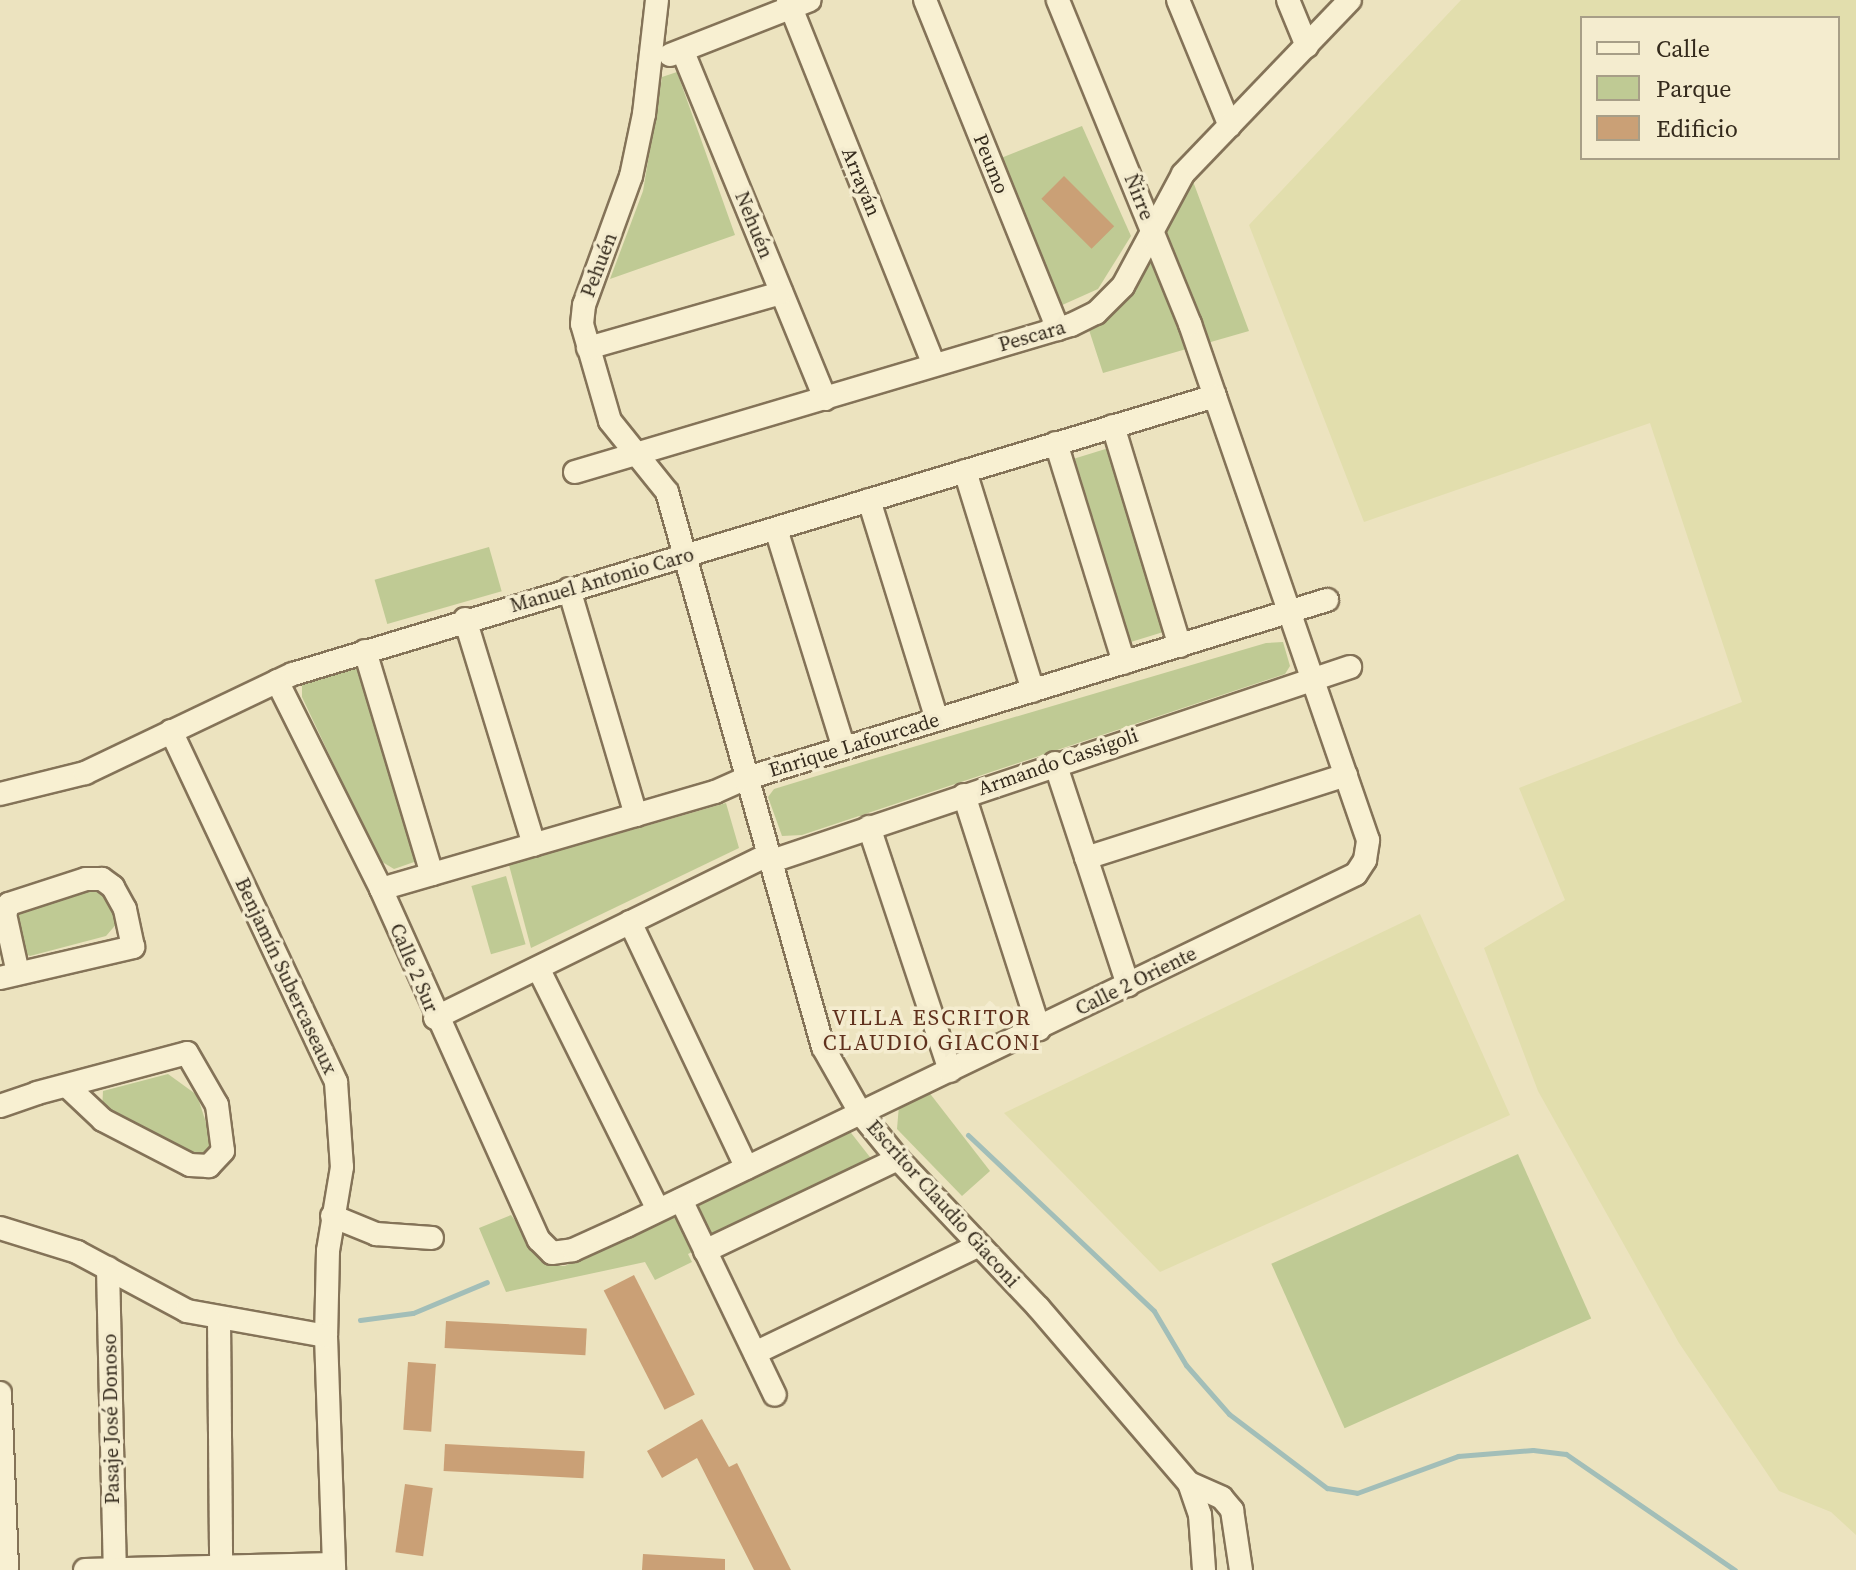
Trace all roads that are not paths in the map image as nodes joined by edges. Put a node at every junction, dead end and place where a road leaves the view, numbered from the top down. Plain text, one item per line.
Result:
1 (657, 0) edge
2 (925, 0) edge
3 (1058, 0) edge
4 (1178, 0) edge
5 (1288, 0) edge
6 (1350, 0) edge
7 (796, 3) edge
8 (1307, 46) junction
9 (683, 52) junction
10 (653, 56) junction
11 (1230, 126) junction
12 (1151, 227) junction
13 (781, 293) junction
14 (1058, 329) junction
15 (588, 348) junction
16 (934, 365) junction
17 (1215, 396) junction
18 (825, 399) junction
19 (1113, 426) junction
20 (1056, 443) junction
21 (638, 455) junction
22 (965, 471) junction
23 (575, 472) dead end
24 (869, 500) junction
25 (776, 529) junction
26 (683, 556) junction
27 (569, 589) junction
28 (1327, 600) dead end
29 (1289, 612) junction
30 (465, 619) junction
31 (1180, 646) junction
32 (365, 651) junction
33 (1124, 663) junction
34 (1350, 667) dead end
35 (1313, 680) junction
36 (277, 681) junction
37 (1033, 691) junction
38 (937, 720) junction
39 (171, 731) junction
40 (844, 748) junction
41 (1055, 763) junction
42 (1346, 775) junction
43 (744, 779) junction
44 (0, 794) edge
45 (964, 795) junction
46 (636, 815) junction
47 (869, 827) junction
48 (534, 845) junction
49 (1086, 858) junction
50 (768, 859) junction
51 (1365, 860) joint
52 (432, 874) junction
53 (381, 889) junction
54 (630, 922) junction
55 (538, 968) junction
56 (9, 976) edge
57 (1128, 985) junction
58 (435, 1018) junction
59 (1039, 1029) junction
60 (950, 1071) junction
61 (67, 1086) junction
62 (0, 1106) edge
63 (861, 1114) junction
64 (898, 1159) junction
65 (747, 1168) junction
66 (681, 1200) junction
67 (658, 1210) junction
68 (332, 1216) junction
69 (0, 1228) edge
70 (432, 1238) dead end
71 (977, 1246) junction
72 (705, 1251) junction
73 (552, 1253) joint
74 (108, 1268) junction
75 (219, 1319) junction
76 (326, 1336) junction
77 (755, 1353) junction
78 (0, 1393) edge
79 (775, 1395) dead end
80 (1189, 1483) junction
81 (221, 1567) junction
82 (334, 1567) edge
83 (115, 1569) edge
84 (7, 1570) edge
85 (85, 1570) edge
86 (1204, 1570) edge
87 (1241, 1570) edge

1 - 10 street, Pehuén
2 - 14 street, Peumo
3 - 12 street, Ñirre
4 - 11 street
5 - 8 street
6 - 8 street, Pescara
7 - 9 street
7 - 16 street, Arrayán
8 - 11 street, Pescara
9 - 10 street
9 - 13 street, Nehuén
10 - 15 street, Pehuén
11 - 12 street, Pescara
12 - 14 street, Pescara
12 - 17 street, Ñirre
13 - 15 street
13 - 18 street, Nehuén
14 - 16 street, Pescara
15 - 21 street, Pehuén
16 - 18 street, Pescara
17 - 19 street, Manuel Antonio Caro
17 - 29 street, Ñirre
18 - 21 street, Pescara
19 - 20 street, Manuel Antonio Caro
19 - 31 street
20 - 22 street, Manuel Antonio Caro
20 - 33 street
21 - 23 street, Pescara
21 - 26 street, Pehuén
22 - 24 street, Manuel Antonio Caro
22 - 37 street
24 - 25 street, Manuel Antonio Caro
24 - 38 street
25 - 26 street, Manuel Antonio Caro
25 - 40 street
26 - 27 street, Manuel Antonio Caro
26 - 43 street, Escritor Claudio Giaconi
27 - 30 street, Manuel Antonio Caro
27 - 46 street
28 - 29 street, Enrique Lafourcade
29 - 31 street, Enrique Lafourcade
29 - 35 street, Ñirre
30 - 32 street, Manuel Antonio Caro
30 - 48 street
31 - 33 street, Enrique Lafourcade
32 - 36 street, Manuel Antonio Caro
32 - 52 street
33 - 37 street, Enrique Lafourcade
34 - 35 street, Armando Cassigoli
35 - 41 street, Armando Cassigoli
35 - 42 street, Ñirre
36 - 39 street, Manuel Antonio Caro
36 - 53 street, Calle 2 Sur
37 - 38 street, Enrique Lafourcade
38 - 40 street, Enrique Lafourcade
39 - 44 street, Manuel Antonio Caro
39 - 68 street, Benjamín Subercaseaux
40 - 43 street, Enrique Lafourcade
41 - 45 street, Armando Cassigoli
41 - 49 street
42 - 49 street
42 - 51 street, Ñirre
43 - 46 street, Enrique Lafourcade
43 - 50 street, Escritor Claudio Giaconi
45 - 47 street, Armando Cassigoli
45 - 59 street
46 - 48 street, Enrique Lafourcade
47 - 50 street, Armando Cassigoli
47 - 60 street
48 - 52 street, Enrique Lafourcade
49 - 57 street
50 - 54 street, Armando Cassigoli
50 - 63 street, Escritor Claudio Giaconi
51 - 57 street, Calle 2 Oriente
52 - 53 street, Enrique Lafourcade
53 - 58 street, Calle 2 Sur
54 - 55 street, Armando Cassigoli
54 - 65 street
55 - 58 street, Armando Cassigoli
55 - 67 street
56 - 56 street
57 - 59 street, Calle 2 Oriente
58 - 73 street, Calle 2 Sur
59 - 60 street, Calle 2 Oriente
60 - 63 street, Calle 2 Oriente
61 - 61 street
61 - 62 street
63 - 64 street, Escritor Claudio Giaconi
63 - 65 street, Calle 2 Oriente
64 - 71 street, Escritor Claudio Giaconi
64 - 72 street
65 - 66 street, Calle 2 Oriente
66 - 67 street, Calle 2 Oriente
66 - 72 street
67 - 73 street, Calle 2 Oriente
68 - 70 street
68 - 76 street, Benjamín Subercaseaux
69 - 74 street
71 - 77 street
71 - 80 street, Escritor Claudio Giaconi
72 - 77 street
74 - 75 street
74 - 83 street, Pasaje José Donoso
75 - 76 street
75 - 81 street
76 - 82 street, Benjamín Subercaseaux
77 - 79 street
78 - 84 street
80 - 86 street, Escritor Claudio Giaconi
80 - 87 street, Escritor Claudio Giaconi
81 - 82 street
81 - 83 street
83 - 85 street

